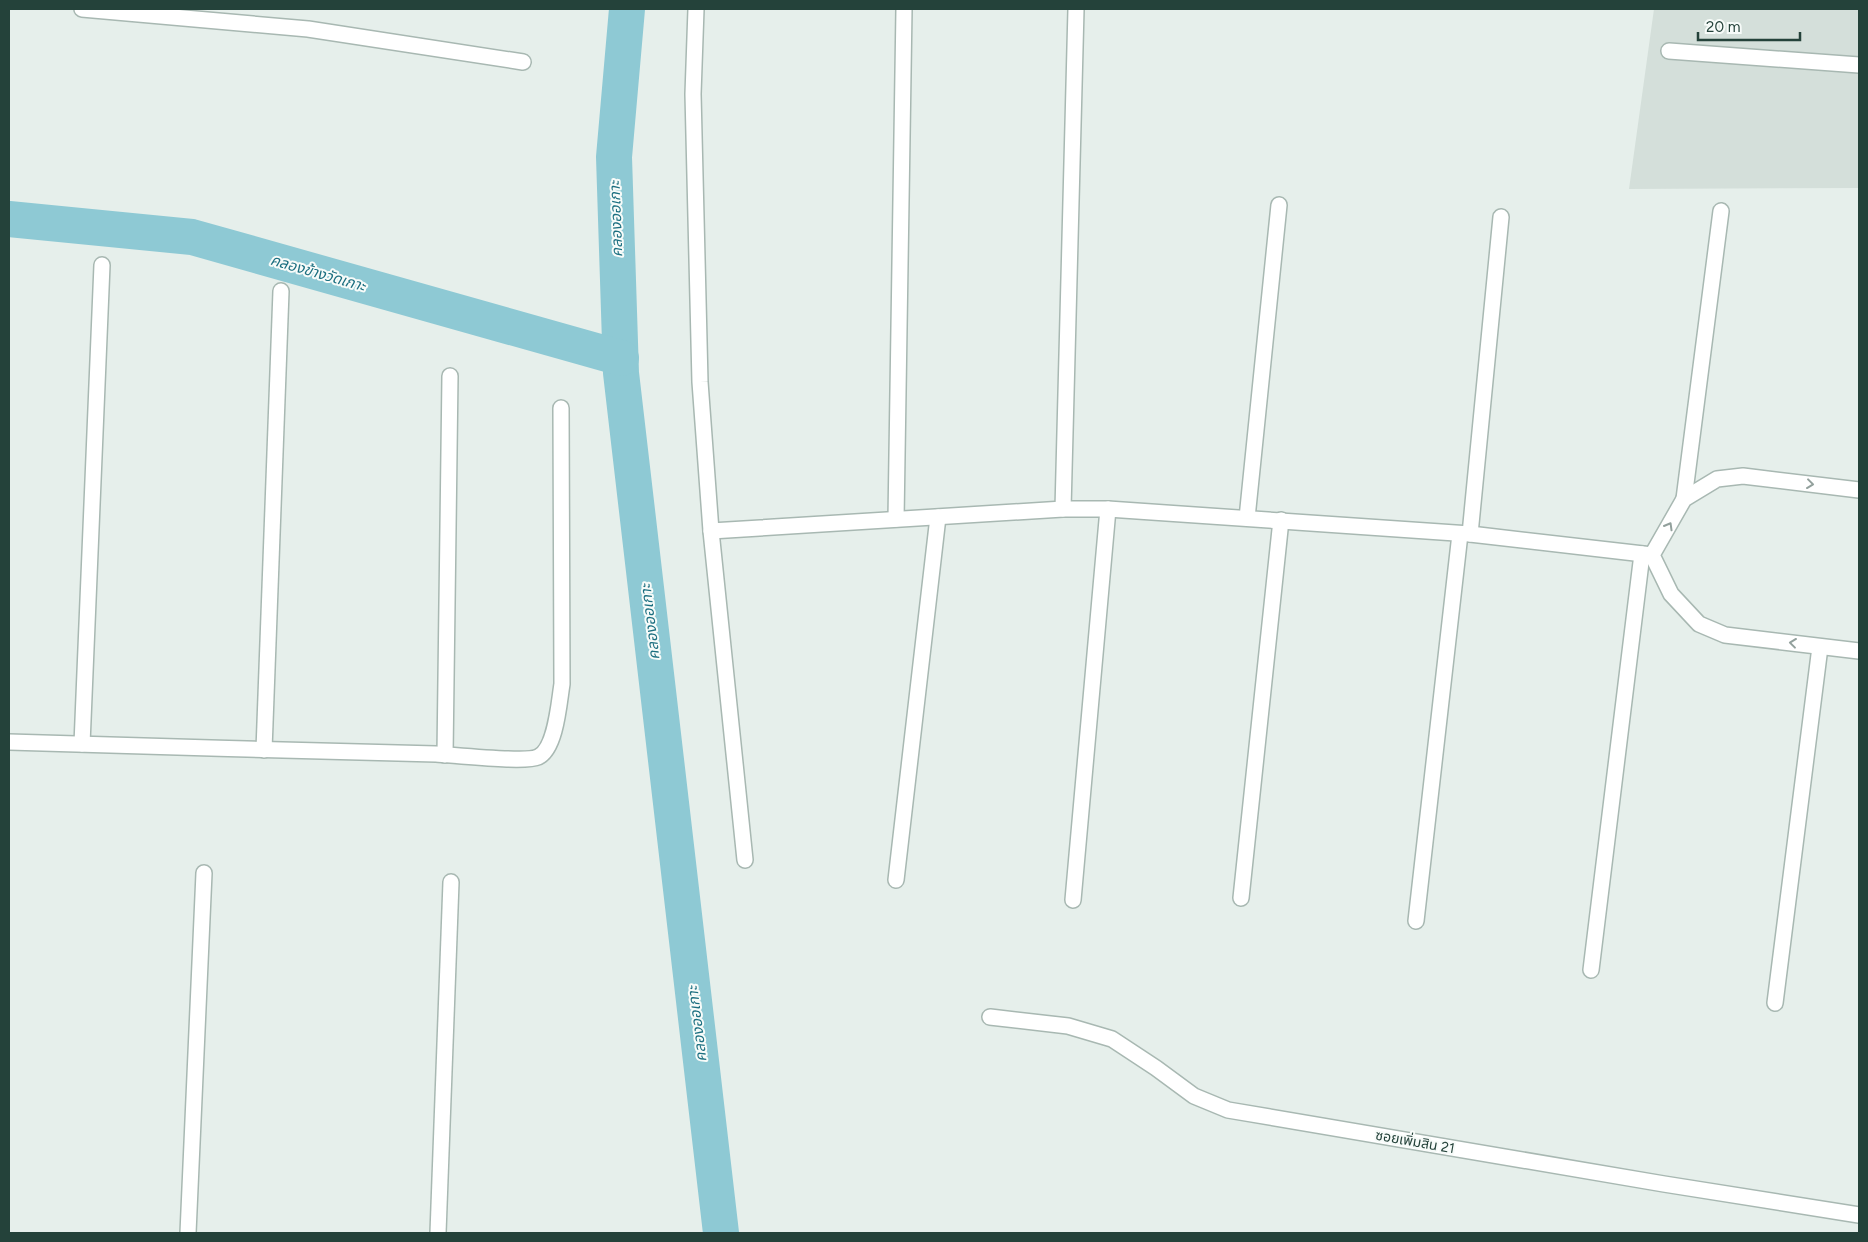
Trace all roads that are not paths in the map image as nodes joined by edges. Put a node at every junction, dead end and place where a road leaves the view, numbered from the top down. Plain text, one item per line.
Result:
1 (82, 9) edge
2 (696, 9) edge
3 (904, 9) edge
4 (1076, 9) edge
5 (1669, 50) dead end
6 (523, 62) dead end
7 (1859, 65) edge
8 (1279, 205) dead end
9 (1721, 211) dead end
10 (1501, 217) dead end
11 (102, 266) dead end
12 (281, 291) dead end
13 (450, 376) dead end
14 (562, 408) dead end
15 (1859, 490) edge
16 (1684, 499) junction
17 (1063, 509) junction
18 (1108, 509) junction
19 (938, 518) junction
20 (1247, 518) junction
21 (896, 520) junction
22 (1281, 520) junction
23 (711, 531) junction
24 (1465, 534) junction
25 (1647, 554) junction
26 (1820, 646) junction
27 (1859, 651) edge
28 (9, 742) edge
29 (82, 744) junction
30 (264, 750) junction
31 (445, 755) junction
32 (745, 860) dead end
33 (204, 873) dead end
34 (896, 880) dead end
35 (451, 882) dead end
36 (1241, 898) dead end
37 (1073, 900) dead end
38 (1416, 921) dead end
39 (1591, 970) dead end
40 (1775, 1003) dead end
41 (990, 1017) dead end
42 (1859, 1215) edge
43 (188, 1233) edge
44 (438, 1233) edge

1 - 6 street
2 - 23 street
3 - 21 street
4 - 17 street
5 - 7 street
8 - 20 street
9 - 16 street
10 - 24 street
11 - 29 street
12 - 30 street
13 - 31 street
14 - 31 street
16 -> 15 street
25 -> 16 street
17 - 18 street
17 - 19 street
18 - 20 street
18 - 37 street
19 - 21 street
19 - 34 street
20 - 22 street
21 - 23 street
22 - 24 street
22 - 36 street
23 - 32 street
24 - 25 street
24 - 38 street
26 -> 25 street
25 - 39 street
26 - 27 street
26 - 40 street
28 - 29 street
29 - 30 street
30 - 31 street
33 - 43 street
35 - 44 street
41 - 42 street, ซอยเพิ่มสิน 21

